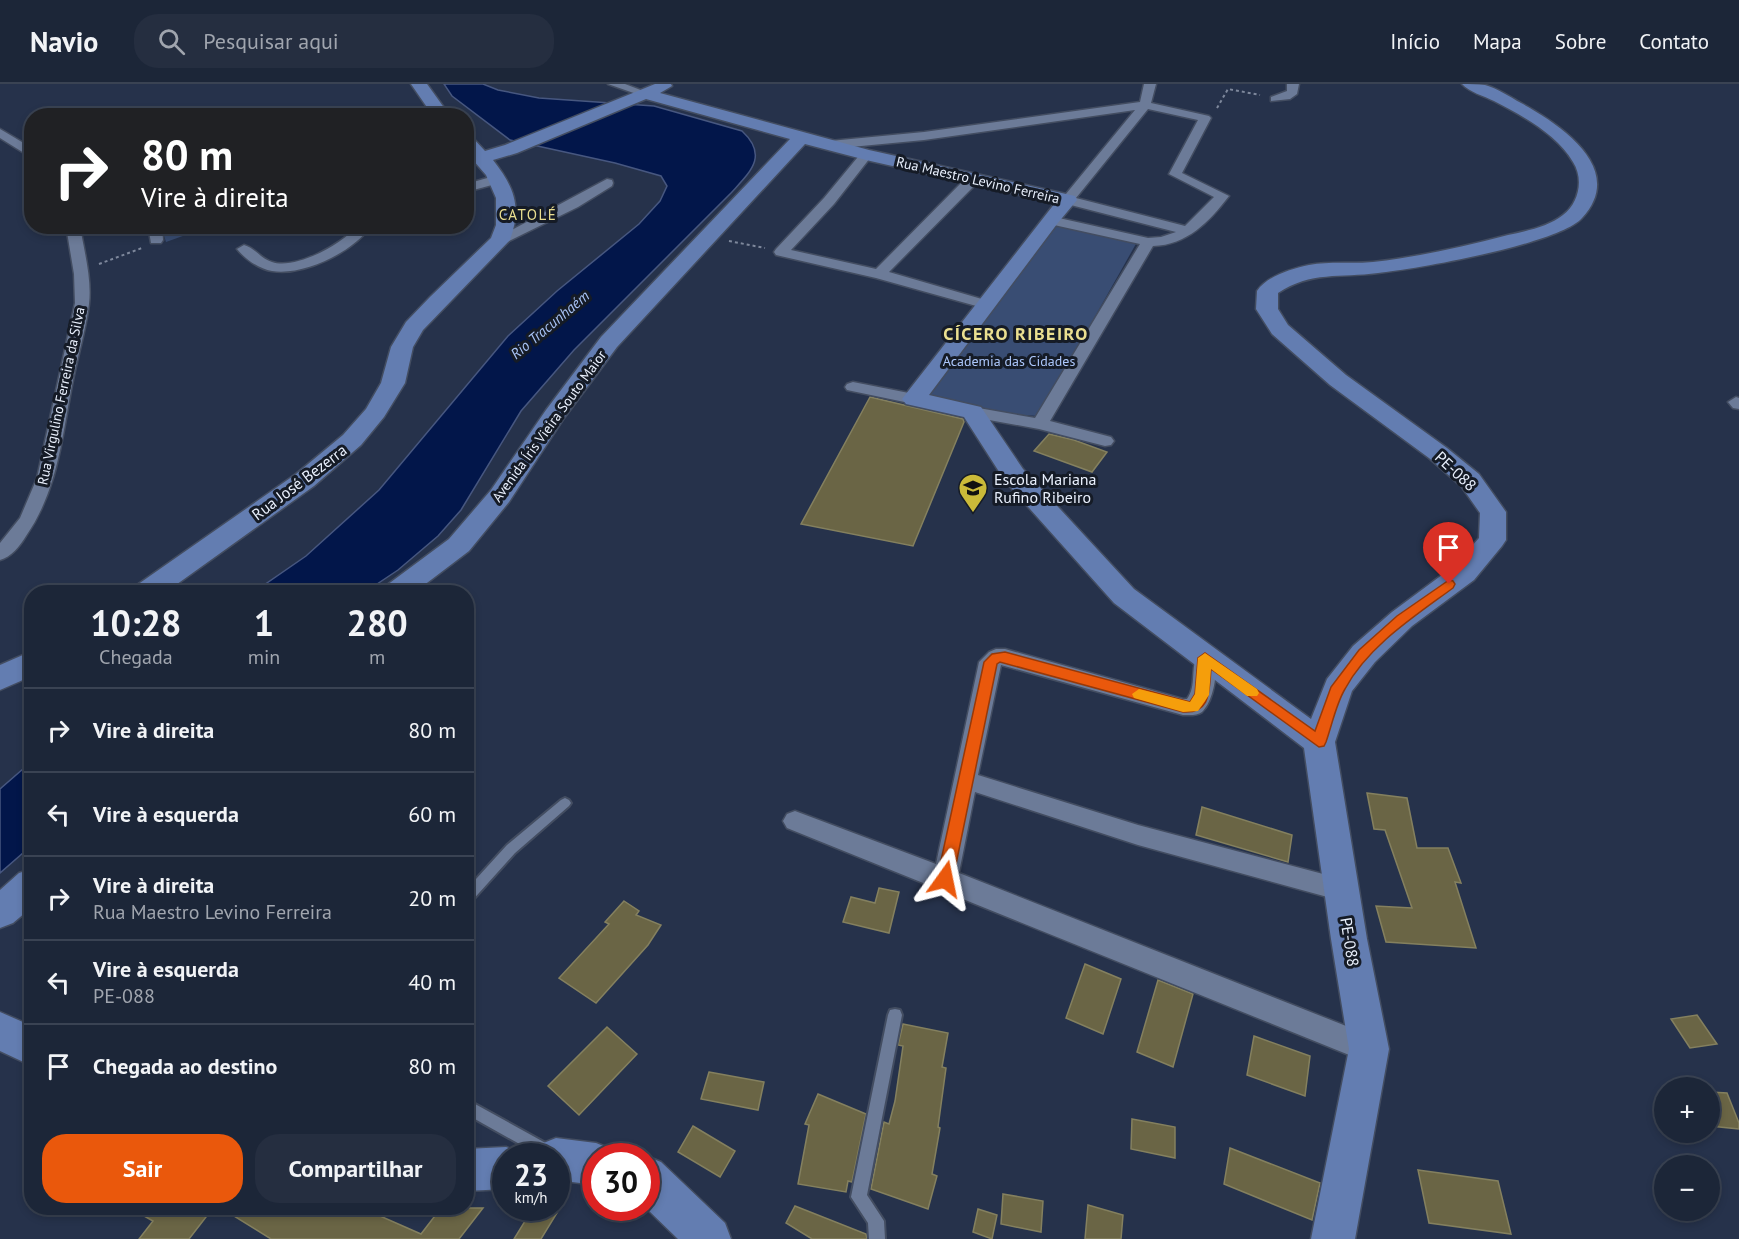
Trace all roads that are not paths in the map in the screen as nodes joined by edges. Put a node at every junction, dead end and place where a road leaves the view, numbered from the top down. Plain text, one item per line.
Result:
1 (419, 84) edge
2 (614, 84) edge
3 (670, 84) edge
4 (1149, 84) edge
5 (1293, 84) edge
6 (1470, 84) edge
7 (641, 96) junction
8 (1275, 99) road end
9 (1144, 105) junction
10 (435, 108) edge
11 (0, 133) edge
12 (798, 143) junction
13 (830, 145) junction
14 (24, 149) edge
15 (474, 149) edge
16 (866, 155) junction
17 (482, 157) junction
18 (498, 179) junction
19 (973, 179) junction
20 (607, 183) dead end
21 (474, 186) edge
22 (1068, 200) junction
23 (1050, 220) junction
24 (1190, 231) junction
25 (75, 234) edge
26 (358, 234) edge
27 (500, 240) junction
28 (1148, 242) junction
29 (244, 249) dead end
30 (879, 274) junction
31 (987, 305) junction
32 (853, 387) dead end
33 (914, 399) junction
34 (973, 412) junction
35 (1040, 424) junction
36 (1105, 441) dead end
37 (0, 554) edge
38 (157, 585) edge
39 (406, 585) edge
40 (1205, 658) junction
41 (24, 666) edge
42 (0, 679) edge
43 (1319, 742) junction
44 (965, 780) junction
45 (565, 803) dead end
46 (795, 821) dead end
47 (945, 879) junction
48 (474, 890) edge
49 (1342, 890) junction
50 (24, 891) edge
51 (0, 912) edge
52 (895, 1015) dead end
53 (0, 1031) edge
54 (24, 1043) edge
55 (1369, 1049) junction
56 (474, 1110) edge
57 (535, 1143) edge
58 (492, 1168) edge
59 (474, 1169) edge
60 (660, 1191) edge
61 (709, 1239) edge
62 (877, 1239) edge
63 (1333, 1239) edge

1 - 10 street
2 - 7 street
3 - 7 street
4 - 9 street
5 - 8 street
6 - 43 street, PE-088
7 - 12 street, Rua Maestro Levino Ferreira
7 - 17 street
9 - 13 street
9 - 22 street
9 - 24 street
11 - 14 street
12 - 13 street, Rua Maestro Levino Ferreira
12 - 39 street, Avenida Íris Vieira Souto Maior
13 - 16 street, Rua Maestro Levino Ferreira
15 - 17 street
16 - 19 street, Rua Maestro Levino Ferreira
16 - 30 street
17 - 18 street
18 - 21 street
18 - 27 street
19 - 22 street, Rua Maestro Levino Ferreira
19 - 30 street
20 - 27 street
22 - 23 street, Rua Maestro Levino Ferreira
22 - 24 street
23 - 28 street
23 - 31 street, Rua Maestro Levino Ferreira
24 - 28 street
25 - 37 street, Rua Virgulino Ferreira da Silva
26 - 29 street
27 - 38 street, Rua José Bezerra
28 - 35 street
30 - 31 street
31 - 33 street, Rua Maestro Levino Ferreira
32 - 33 street
33 - 34 street
34 - 35 street
34 - 40 street
35 - 36 street
40 - 43 street
40 - 44 street
41 - 42 street
43 - 49 street, PE-088
44 - 47 street
44 - 49 street
45 - 48 lane
46 - 47 street
47 - 55 street
49 - 55 street, PE-088
50 - 51 street
52 - 62 lane
53 - 54 street
55 - 63 street, PE-088
56 - 57 lane
58 - 59 street
60 - 61 street

